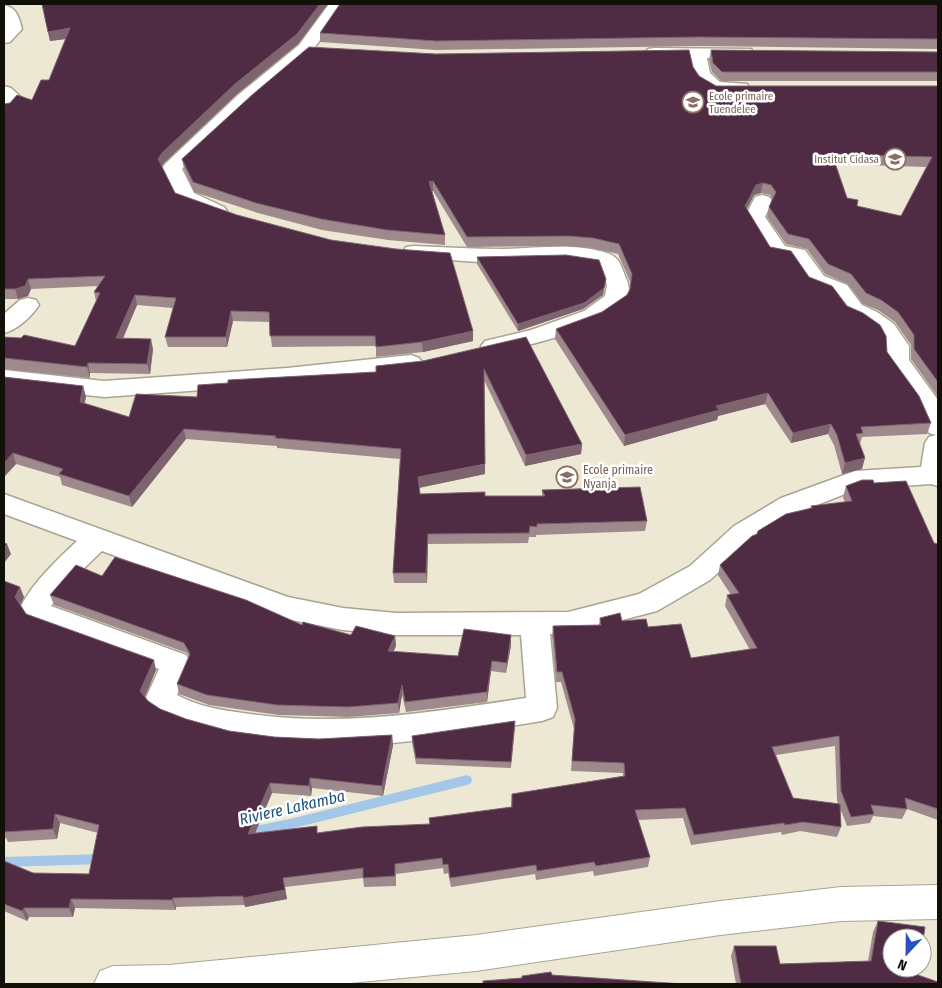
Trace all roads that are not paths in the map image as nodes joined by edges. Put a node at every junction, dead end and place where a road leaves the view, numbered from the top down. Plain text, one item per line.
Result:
1 (337, 4) edge
2 (4, 10) edge
3 (4, 38) edge
4 (633, 53) edge
5 (697, 53) junction
6 (759, 53) edge
7 (754, 88) edge
8 (4, 92) edge
9 (4, 107) edge
10 (762, 200) dead end
11 (234, 216) edge
12 (393, 251) edge
13 (28, 305) dead end
14 (4, 326) edge
15 (470, 352) edge
16 (432, 360) edge
17 (4, 378) edge
18 (938, 427) edge
19 (938, 443) edge
20 (935, 476) edge
21 (4, 504) edge
22 (97, 539) junction
23 (535, 623) junction
24 (938, 902) edge
25 (113, 984) edge

1 - 11 street
2 - 3 street
4 - 5 street
5 - 6 street
5 - 7 street
8 - 9 street
10 - 18 street
12 - 15 street
13 - 14 street
16 - 17 street
19 - 20 street
20 - 23 street
21 - 22 street
22 - 23 street
22 - 23 street
24 - 25 main road

